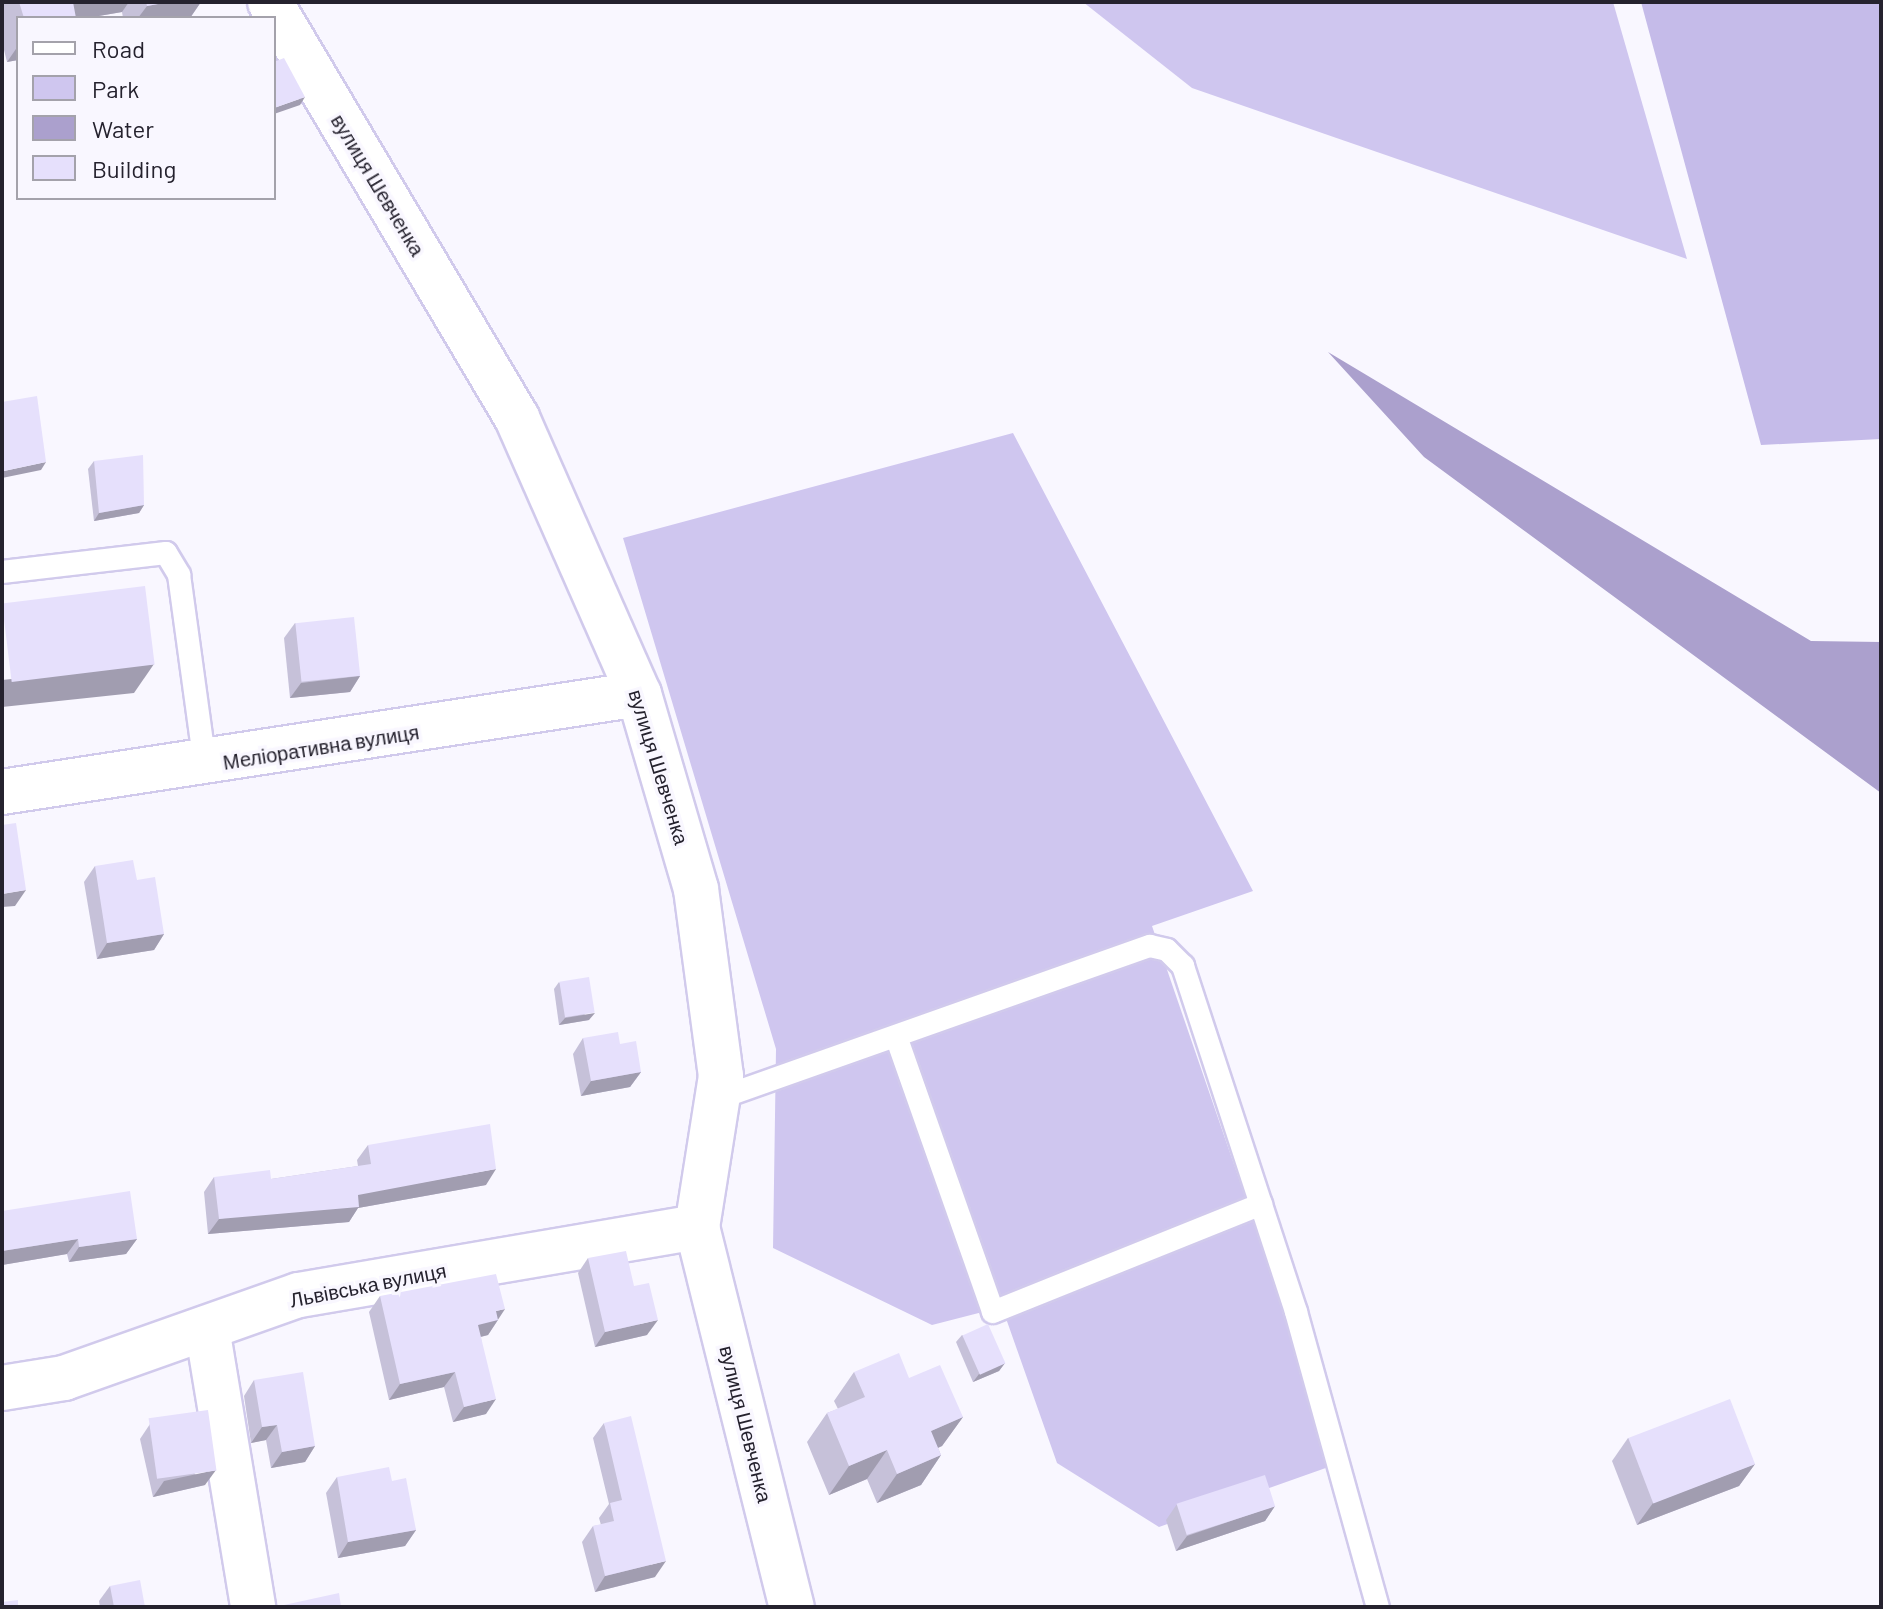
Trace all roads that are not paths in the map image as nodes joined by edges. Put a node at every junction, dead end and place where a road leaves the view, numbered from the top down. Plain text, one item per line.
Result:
1 (270, 2) edge
2 (2, 572) edge
3 (639, 694) junction
4 (205, 766) junction
5 (2, 792) edge
6 (897, 1039) junction
7 (717, 1099) junction
8 (1261, 1204) junction
9 (697, 1227) junction
10 (207, 1328) junction
11 (2, 1388) edge
12 (253, 1607) edge
13 (792, 1607) edge
14 (1378, 1607) edge

1 - 3 street, вулиця Шевченка
2 - 4 lane
3 - 4 street, Меліоративна вулиця
3 - 7 street, вулиця Шевченка
4 - 5 street, Меліоративна вулиця
6 - 7 lane
6 - 8 lane
6 - 8 lane
7 - 9 street, вулиця Шевченка
8 - 14 lane
9 - 10 street, Львівська вулиця
9 - 13 street, вулиця Шевченка
10 - 11 street, Львівська вулиця
10 - 12 street

